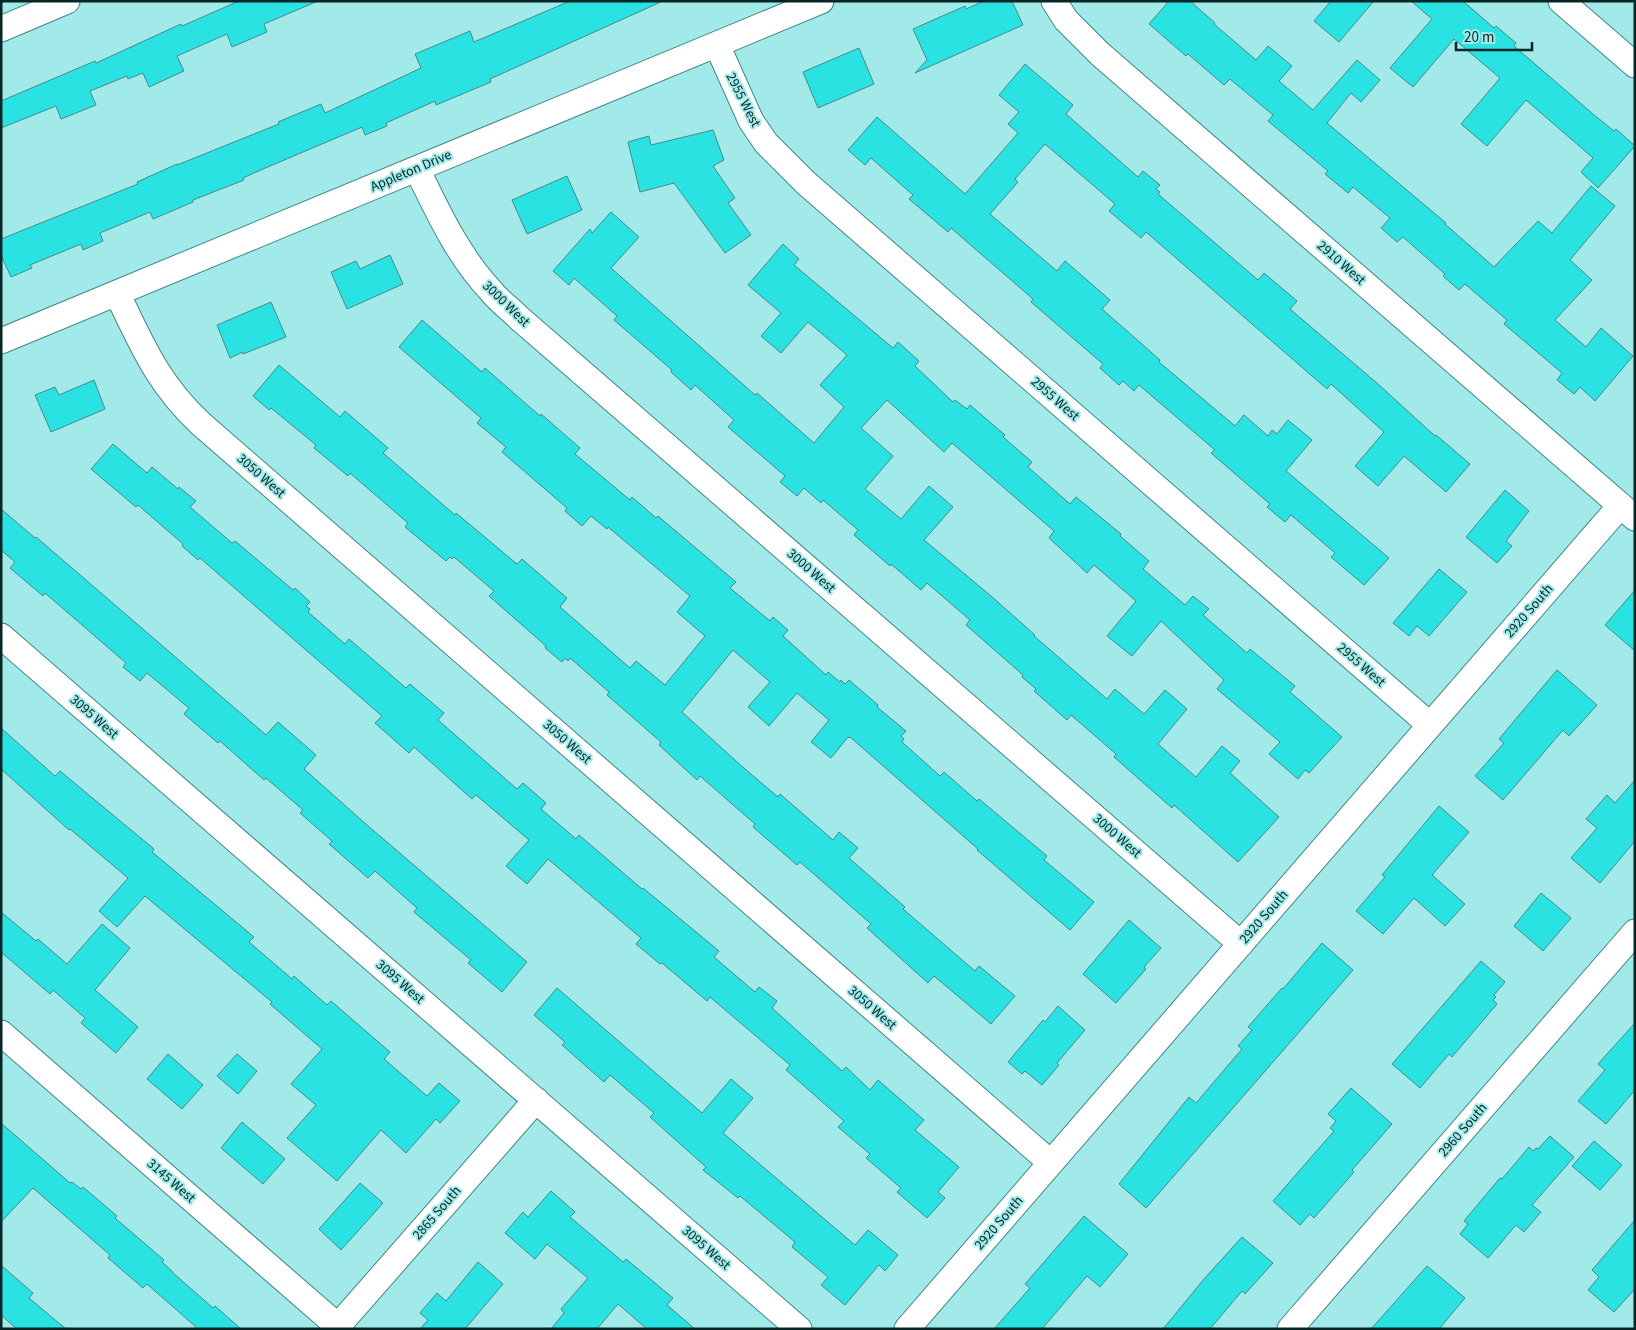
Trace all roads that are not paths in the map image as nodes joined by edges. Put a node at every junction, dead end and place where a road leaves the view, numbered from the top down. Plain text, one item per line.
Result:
1 (67, 1) edge
2 (822, 1) edge
3 (1054, 1) edge
4 (1561, 1) edge
5 (1, 29) edge
6 (717, 45) junction
7 (1635, 65) edge
8 (417, 169) junction
9 (118, 293) junction
10 (1, 342) edge
11 (1628, 512) edge
12 (1, 636) edge
13 (1430, 724) junction
14 (1635, 932) edge
15 (1241, 944) junction
16 (1, 1034) edge
17 (536, 1100) junction
18 (1051, 1163) junction
19 (339, 1327) edge
20 (799, 1329) edge
21 (907, 1329) edge
22 (1290, 1329) edge

1 - 5 street
2 - 6 street, Appleton Drive
3 - 11 street, 2910 West
4 - 7 street
6 - 8 street, Appleton Drive
6 - 13 street, 2955 West
8 - 9 street, Appleton Drive
8 - 15 street, 3000 West
9 - 10 street, Appleton Drive
9 - 18 street, 3050 West
11 - 13 street, 2920 South
12 - 17 street, 3095 West
13 - 15 street, 2920 South
14 - 22 street, 2960 South
15 - 18 street, 2920 South
16 - 19 street, 3145 West
17 - 19 street, 2865 South
17 - 20 street, 3095 West
18 - 21 street, 2920 South

